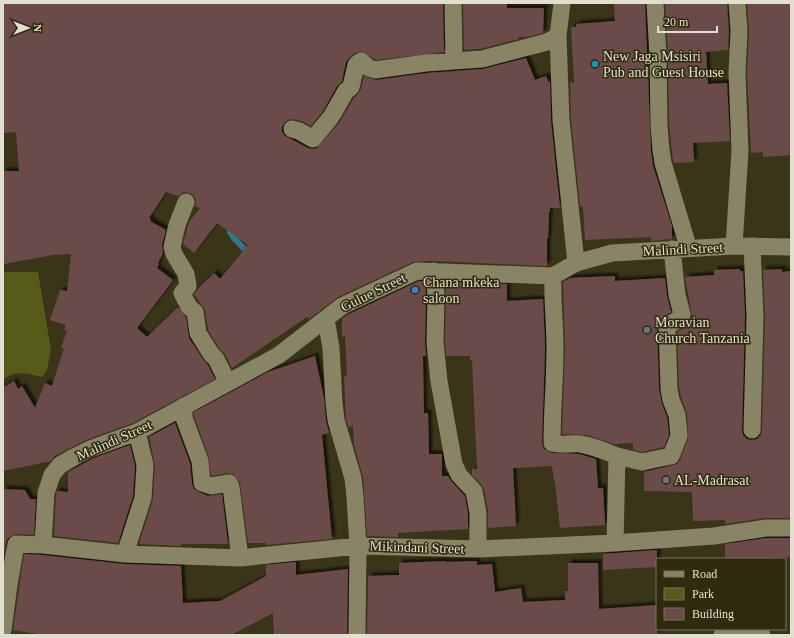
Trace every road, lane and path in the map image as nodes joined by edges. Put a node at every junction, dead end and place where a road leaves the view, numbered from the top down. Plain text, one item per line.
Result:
1 (453, 3) edge
2 (562, 3) edge
3 (655, 3) edge
4 (736, 3) edge
5 (558, 36) junction
6 (454, 61) junction
7 (292, 129) dead end
8 (186, 202) dead end
9 (734, 246) junction
10 (752, 246) junction
11 (791, 247) edge
12 (690, 248) junction
13 (672, 249) junction
14 (576, 263) junction
15 (434, 271) junction
16 (553, 276) junction
17 (330, 315) junction
18 (228, 383) junction
19 (184, 406) junction
20 (752, 430) dead end
21 (137, 432) junction
22 (617, 456) junction
23 (791, 528) edge
24 (615, 543) junction
25 (42, 545) junction
26 (358, 546) junction
27 (10, 547) edge
28 (478, 549) junction
29 (125, 554) junction
30 (240, 558) junction
31 (3, 630) edge
32 (357, 635) edge
33 (722, 635) edge
34 (762, 635) edge

1 - 6 street
2 - 5 street
3 - 12 street
4 - 9 street
5 - 6 street
5 - 14 street
6 - 7 street
8 - 18 street
9 - 10 street, Malindi Street
9 - 12 street, Malindi Street
10 - 11 street, Malindi Street
10 - 20 street
12 - 13 street, Malindi Street
13 - 14 street, Malindi Street
13 - 22 street
14 - 16 street
15 - 16 street, Gulue Street
15 - 17 street, Gulue Street
15 - 28 street
16 - 22 street
17 - 18 street, Malindi Street
17 - 26 street
18 - 19 street, Malindi Street
19 - 21 street, Malindi Street
19 - 30 street
21 - 25 street, Malindi Street
21 - 29 street
22 - 24 street
23 - 24 street, Mikindani Street
24 - 28 street, Mikindani Street
25 - 27 street
25 - 29 street, Mikindani Street
26 - 28 street, Mikindani Street
26 - 30 street, Mikindani Street
26 - 32 street
27 - 31 street
29 - 30 street, Mikindani Street
33 - 34 street

